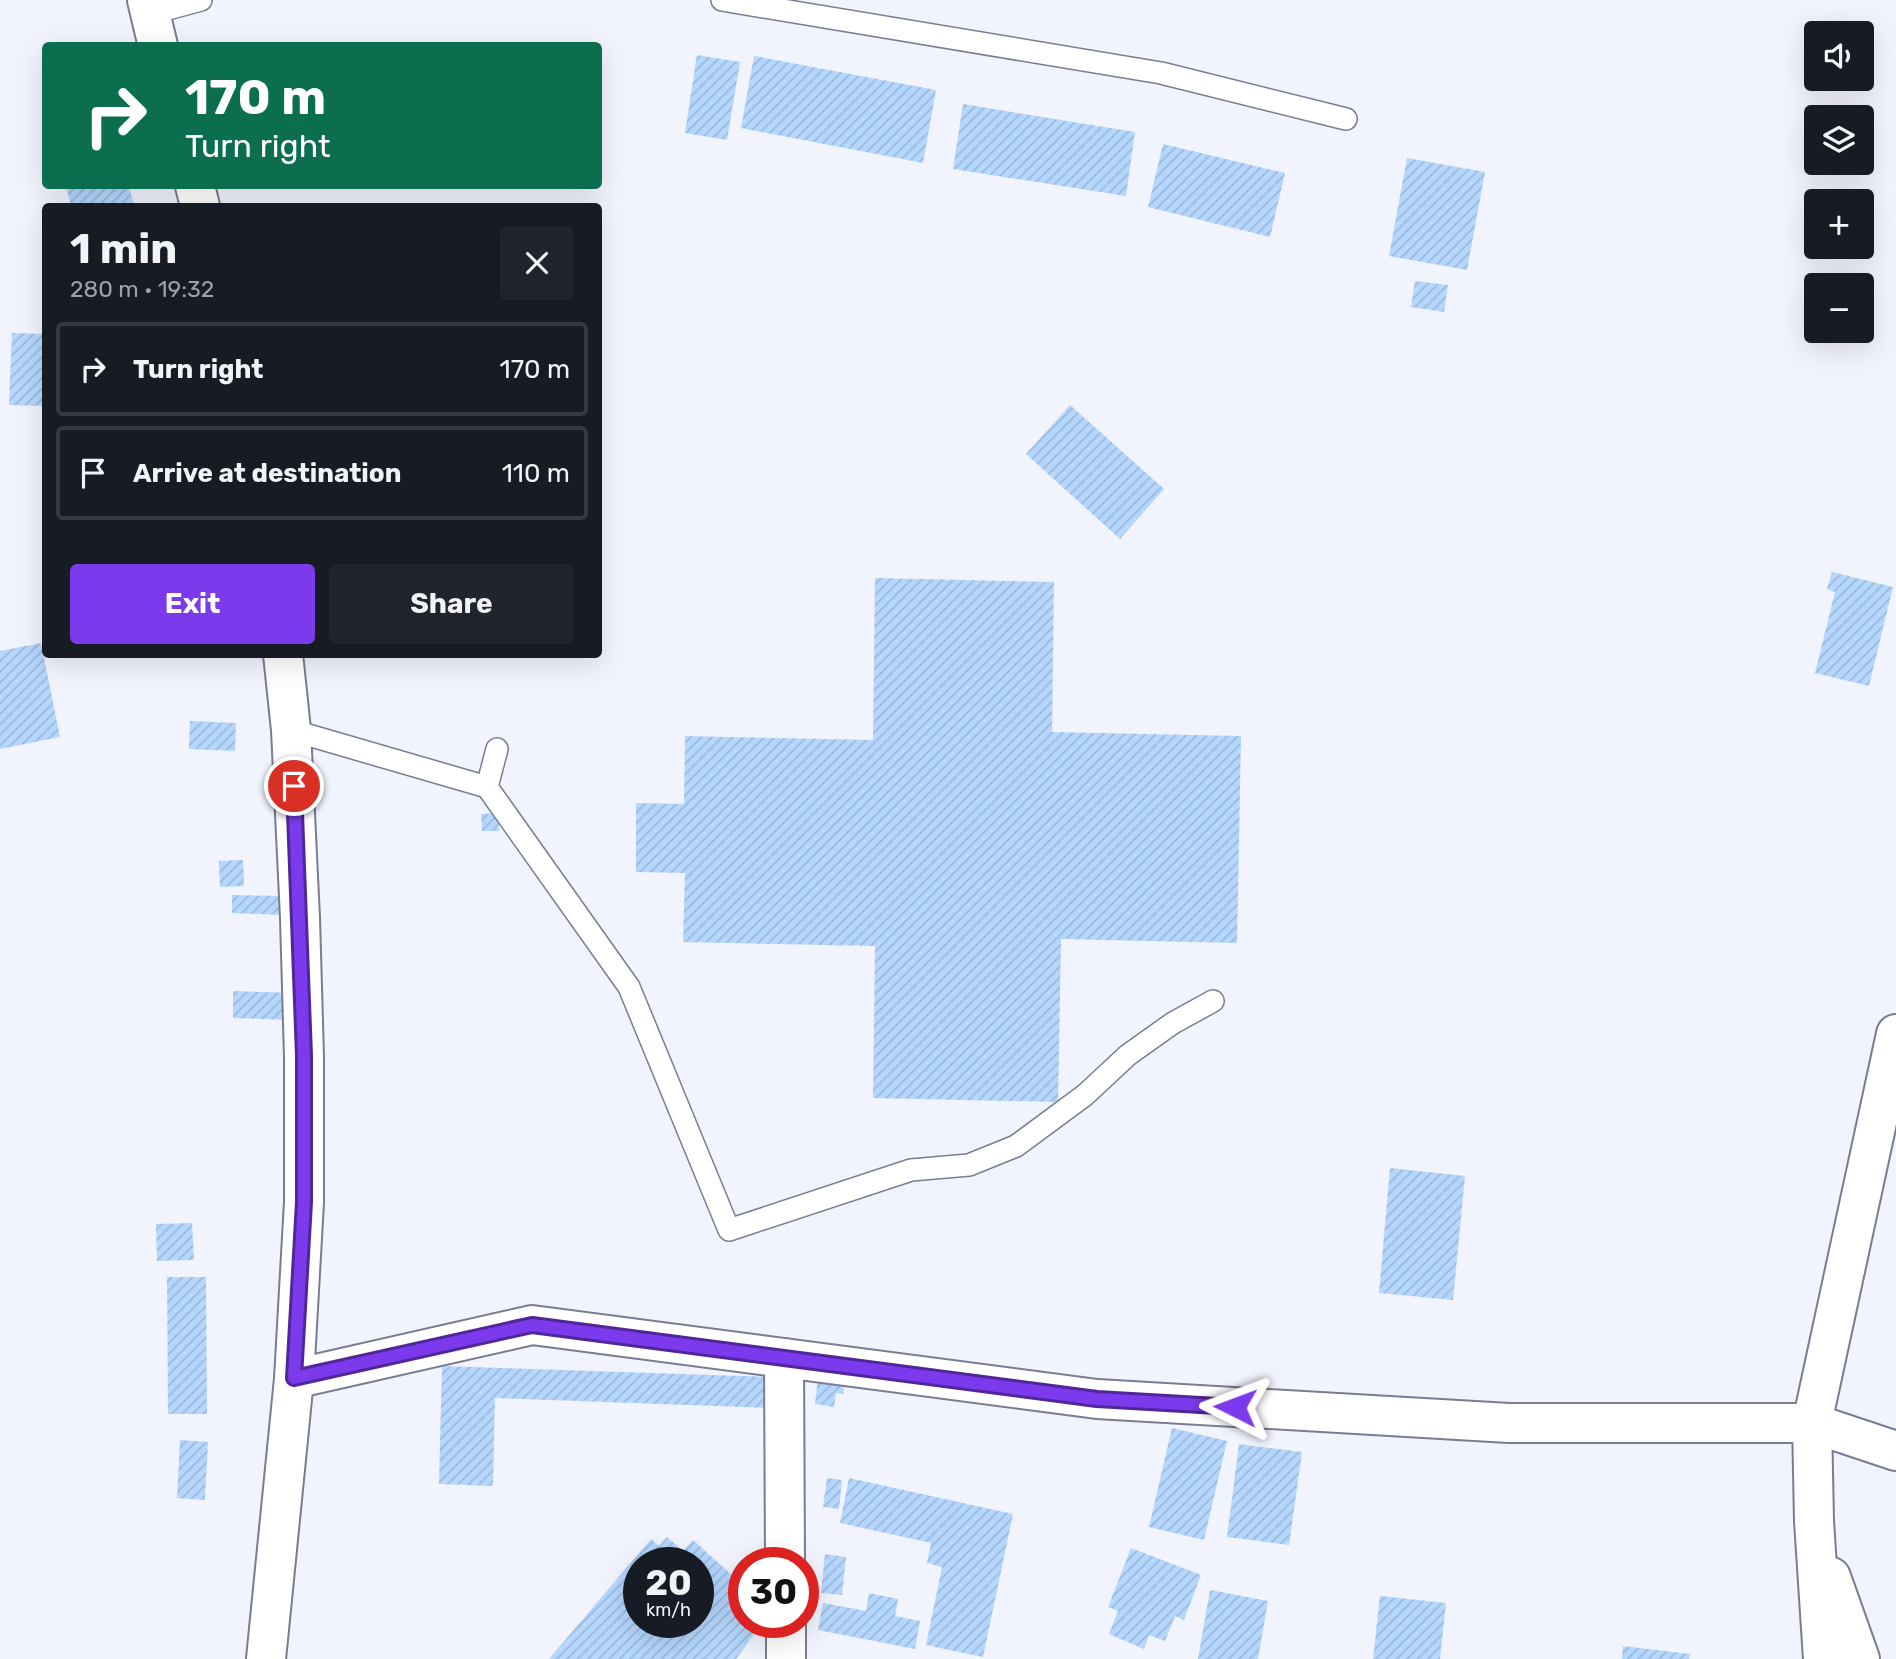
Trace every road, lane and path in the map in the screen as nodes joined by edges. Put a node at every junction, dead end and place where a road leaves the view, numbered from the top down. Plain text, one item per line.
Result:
1 (201, 0) edge
2 (722, 0) edge
3 (152, 20) edge
4 (1346, 119) dead end
5 (283, 658) edge
6 (291, 730) junction
7 (497, 749) dead end
8 (487, 788) junction
9 (1213, 1001) dead end
10 (1896, 1034) edge
11 (785, 1358) junction
12 (294, 1378) junction
13 (1812, 1440) junction
14 (1896, 1451) edge
15 (785, 1547) edge
16 (786, 1638) edge
17 (266, 1659) edge
18 (786, 1659) edge
19 (1823, 1659) edge
20 (1860, 1659) edge

1 - 3 lane
2 - 4 lane
5 - 6 street
6 - 8 lane
6 - 12 street
7 - 8 lane
8 - 9 lane
10 - 13 street
11 - 12 street
11 - 13 street
11 - 15 street
12 - 17 street
13 - 14 street
13 - 19 street
13 - 20 street
16 - 18 street

